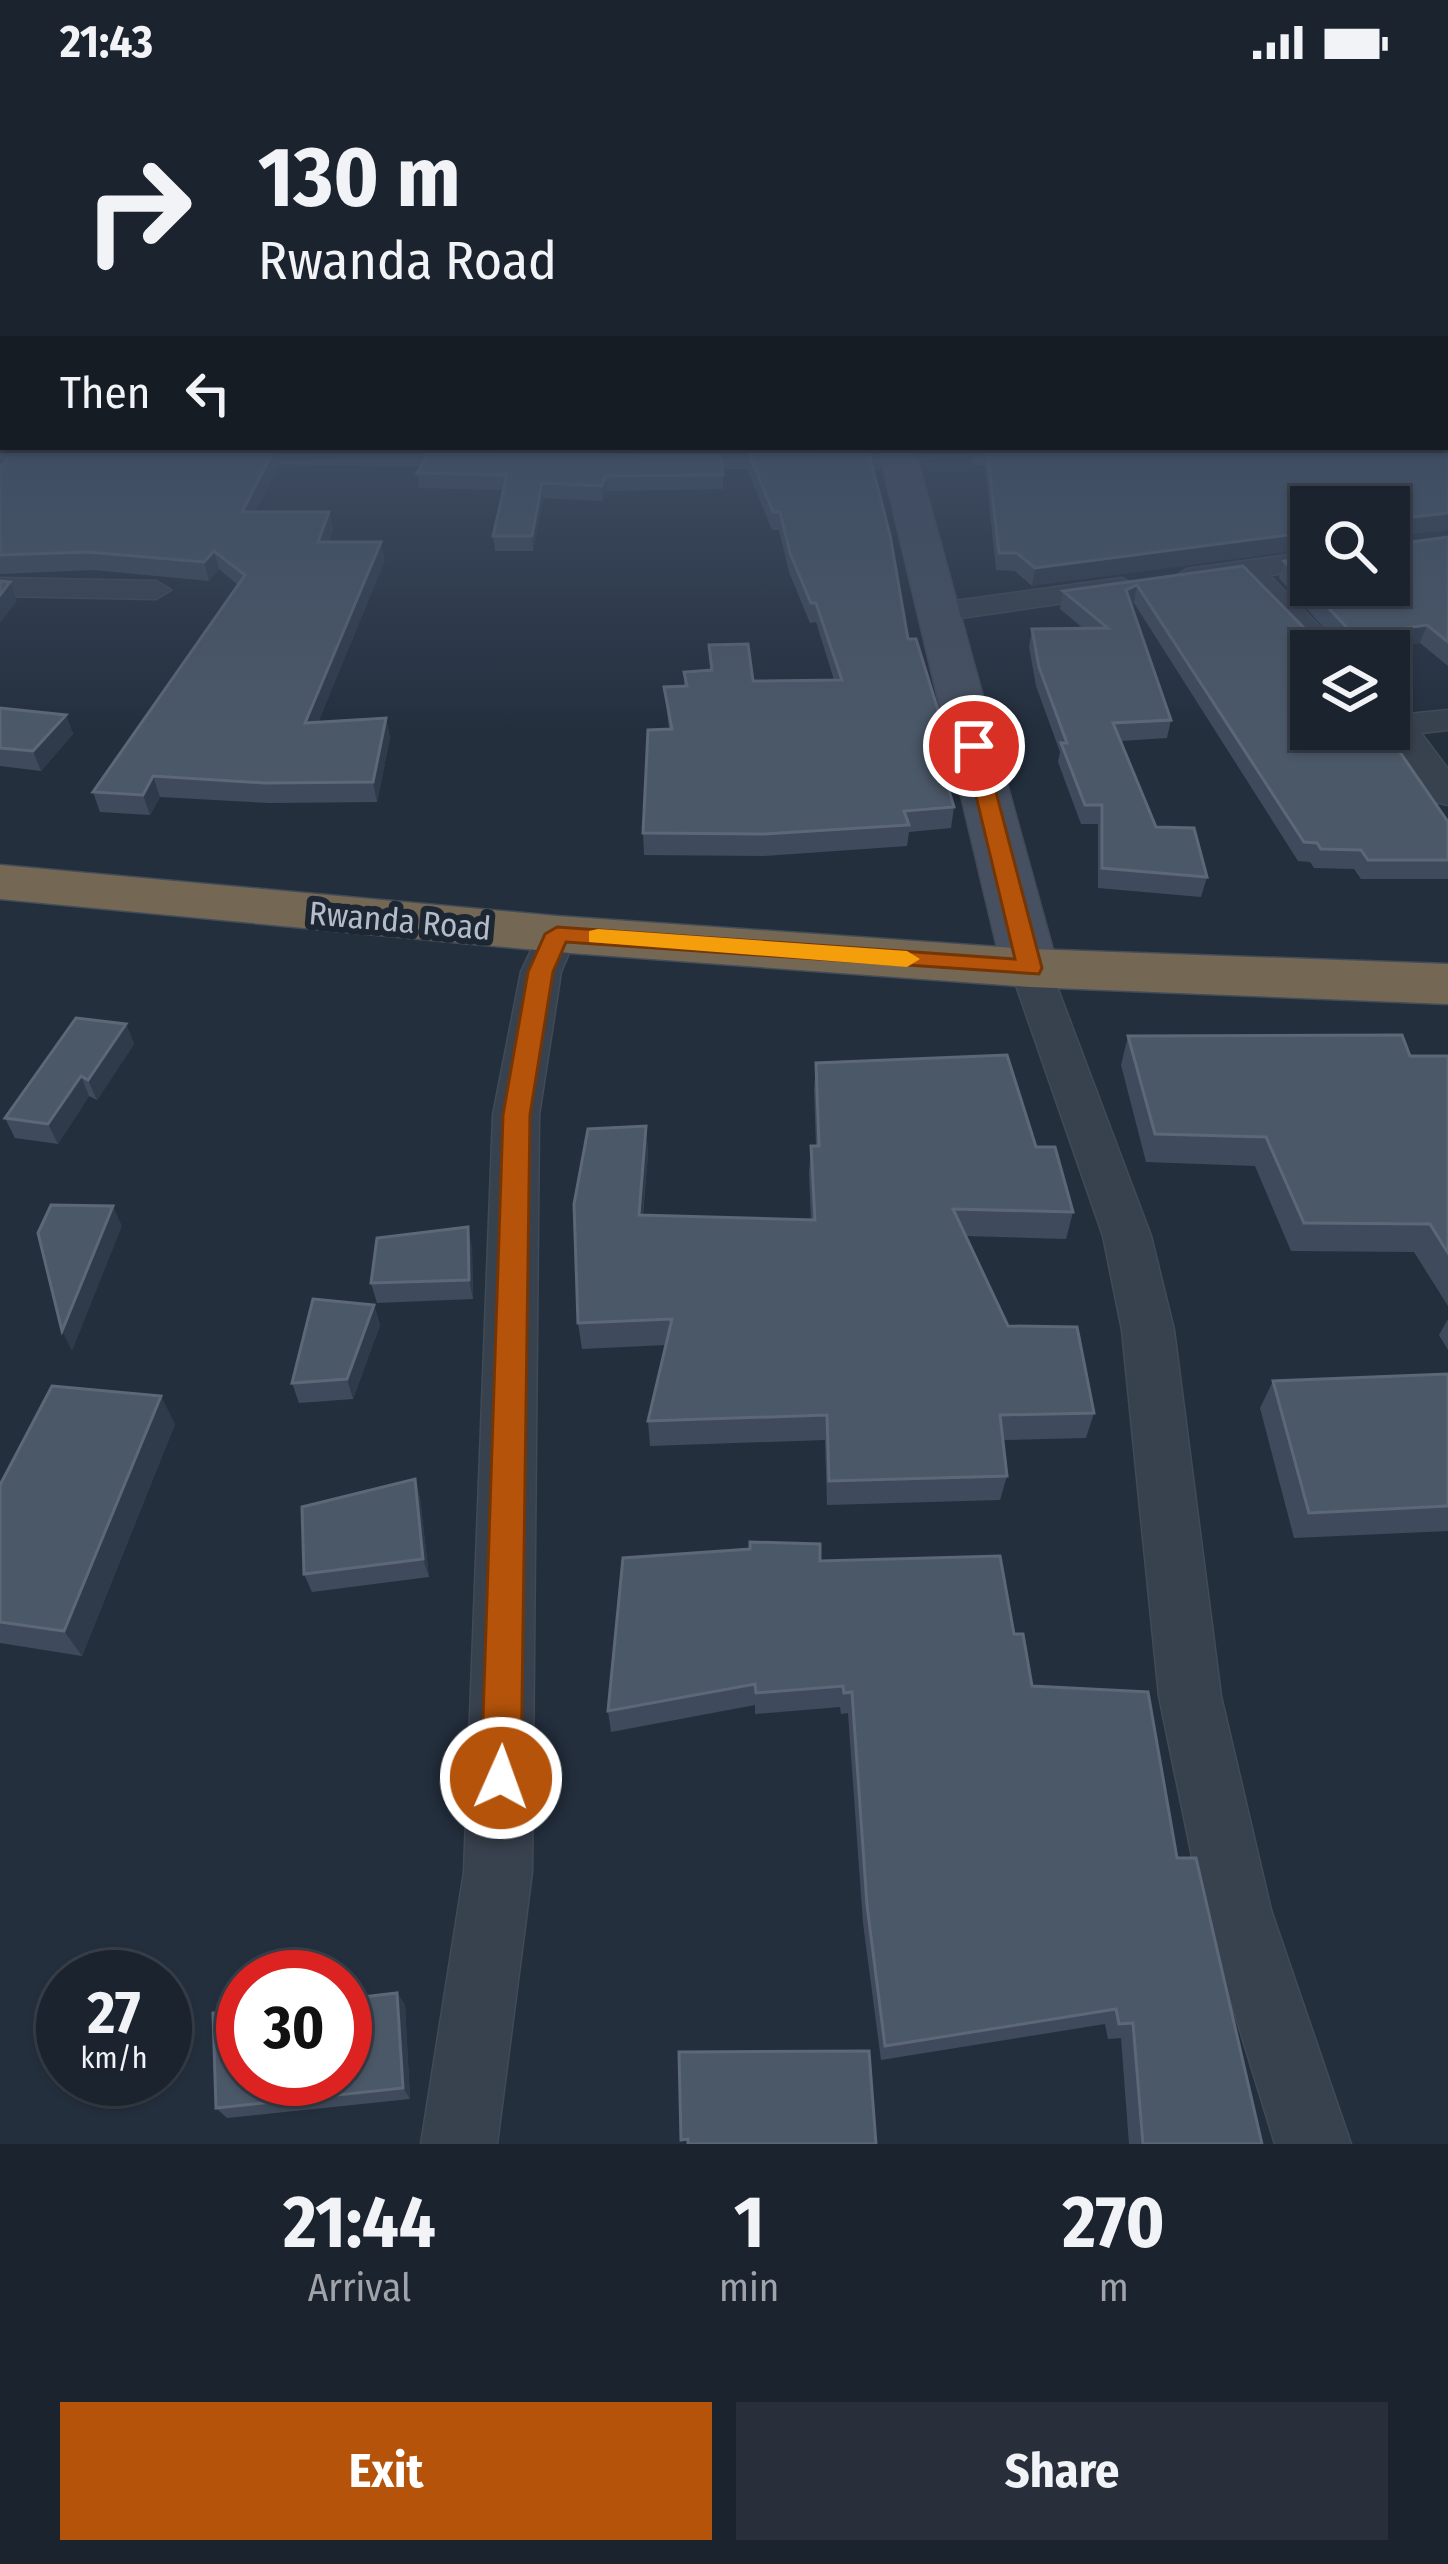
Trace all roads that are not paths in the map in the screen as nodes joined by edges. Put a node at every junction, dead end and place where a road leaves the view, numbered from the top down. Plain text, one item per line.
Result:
1 (919, 534) edge
2 (1290, 564) edge
3 (1247, 570) junction
4 (0, 587) edge
5 (156, 590) dead end
6 (940, 612) junction
7 (1307, 630) edge
8 (1410, 719) edge
9 (1448, 720) edge
10 (1410, 740) edge
11 (1448, 794) edge
12 (0, 882) edge
13 (557, 934) junction
14 (1030, 968) junction
15 (1448, 984) edge
16 (459, 2144) edge
17 (1313, 2144) edge

1 - 6 street
2 - 3 street
3 - 6 street
3 - 7 street
4 - 5 street
6 - 14 street
8 - 9 street
10 - 11 street
12 - 13 highway, Rwanda Road
13 - 14 highway, Rwanda Road
13 - 16 street
14 - 15 highway, Rwanda Road
14 - 17 street

